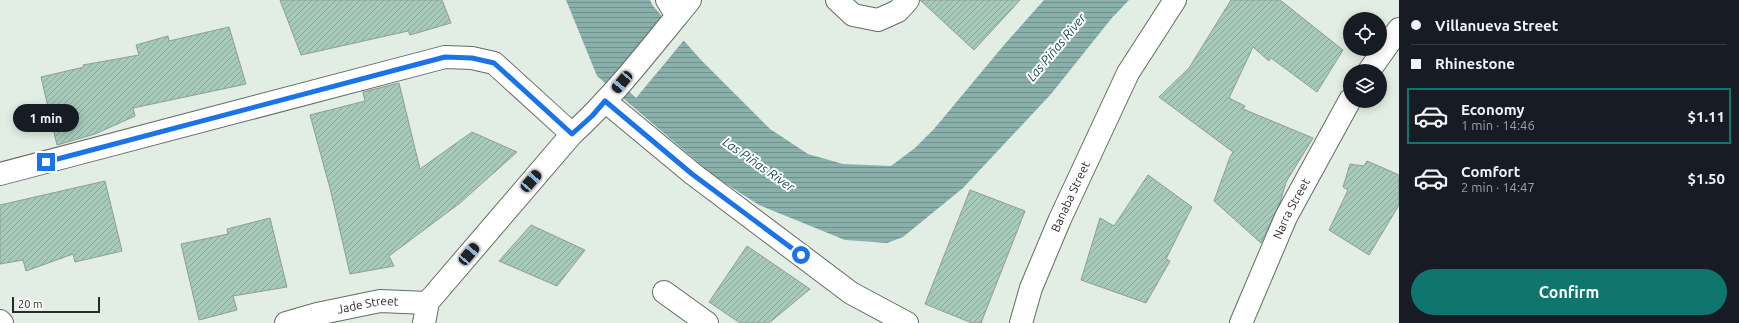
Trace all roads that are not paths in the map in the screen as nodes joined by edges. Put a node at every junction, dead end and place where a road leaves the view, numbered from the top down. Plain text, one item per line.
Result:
1 (837, 0) edge
2 (908, 0) edge
3 (1175, 0) edge
4 (676, 10) edge
5 (1399, 29) edge
6 (1374, 64) edge
7 (609, 97) junction
8 (1346, 108) edge
9 (572, 134) junction
10 (0, 174) edge
11 (664, 292) dead end
12 (426, 313) edge
13 (695, 320) edge
14 (0, 321) edge
15 (2, 323) edge
16 (286, 323) edge
17 (907, 323) edge
18 (1021, 323) edge
19 (1241, 323) edge

1 - 2 street
3 - 18 street, Banaba Street
4 - 7 street
5 - 6 street
7 - 9 street
7 - 17 street
8 - 19 street, Narra Street
9 - 10 street
9 - 12 street
11 - 13 street
12 - 16 street, Jade Street
14 - 15 street

